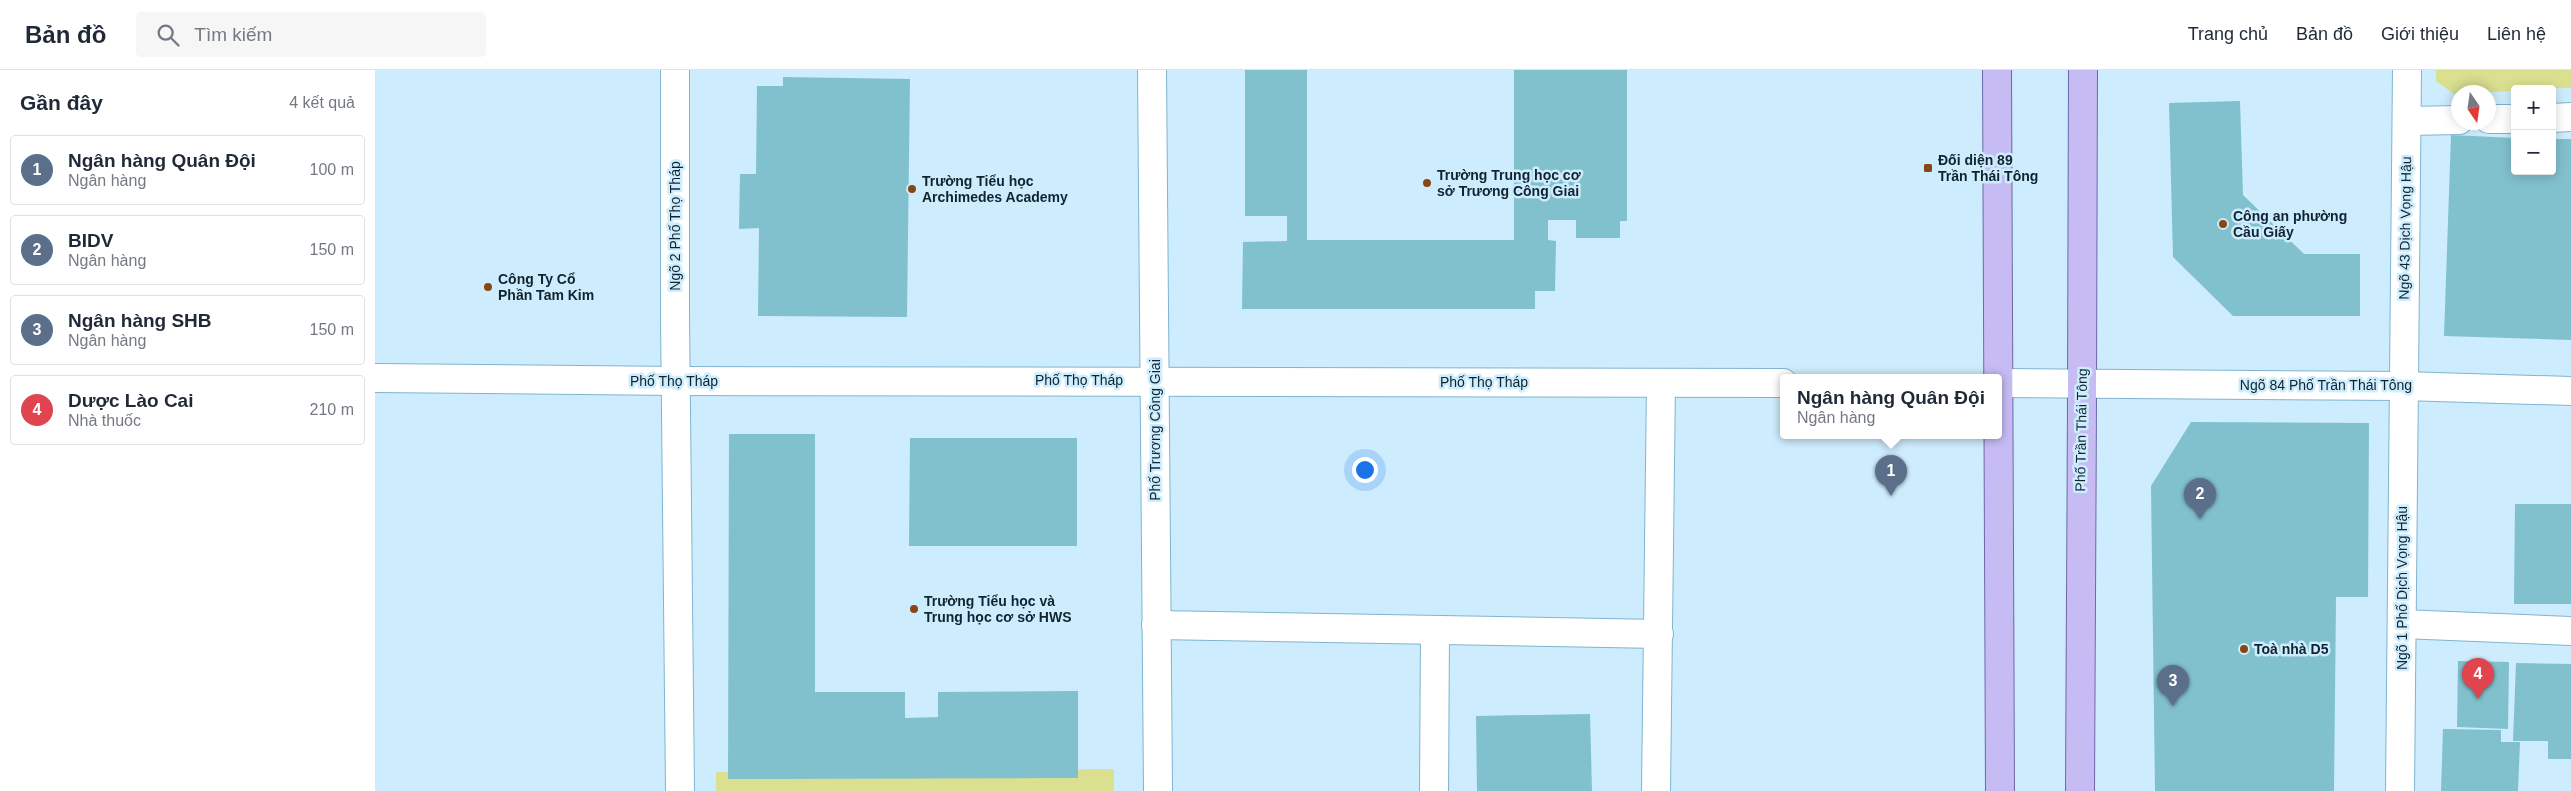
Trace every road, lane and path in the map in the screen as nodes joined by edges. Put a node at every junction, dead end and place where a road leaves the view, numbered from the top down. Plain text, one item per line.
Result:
1 (675, 70) edge
2 (1152, 70) edge
3 (1997, 70) edge
4 (2083, 70) edge
5 (2407, 70) edge
6 (2556, 118) edge
7 (2571, 118) edge
8 (2496, 119) edge
9 (2511, 119) edge
10 (2451, 120) edge
11 (2407, 121) junction
12 (1999, 374) edge
13 (375, 378) edge
14 (1155, 380) junction
15 (677, 381) junction
16 (2002, 382) edge
17 (1661, 383) junction
18 (1780, 383) edge
19 (2082, 384) junction
20 (2403, 386) junction
21 (2571, 390) edge
22 (1999, 439) edge
23 (2402, 624) junction
24 (1156, 625) junction
25 (1435, 630) junction
26 (2571, 631) edge
27 (1659, 634) junction
28 (679, 791) edge
29 (1158, 791) edge
30 (1434, 791) edge
31 (1656, 791) edge
32 (2000, 791) edge
33 (2080, 791) edge
34 (2400, 791) edge

1 - 15 street, Ngõ 2 Phố Thọ Tháp
2 - 14 street, Phố Trương Công Giai
3 - 12 main road
4 - 19 main road, Phố Trần Thái Tông
5 - 11 street, Ngõ 43 Dịch Vọng Hậu
6 - 7 street
8 - 9 street
10 - 11 street
11 - 20 street, Ngõ 43 Dịch Vọng Hậu
13 - 15 street, Phố Thọ Tháp
14 - 15 street, Phố Thọ Tháp
14 - 17 street, Phố Thọ Tháp
14 - 24 street, Phố Trương Công Giai
15 - 28 street, Ngõ 2 Phố Thọ Tháp
16 - 19 street, Ngõ 84 Phố Trần Thái Tông
17 - 18 street, Phố Thọ Tháp
17 - 27 street
19 - 20 street, Ngõ 84 Phố Trần Thái Tông
19 - 33 main road, Phố Trần Thái Tông
20 - 21 street, Ngõ 84 Phố Trần Thái Tông
20 - 23 street, Ngõ 1 Phố Dịch Vọng Hậu
22 - 32 main road
23 - 26 street
23 - 34 street, Ngõ 1 Phố Dịch Vọng Hậu
24 - 25 street
24 - 29 street, Phố Trương Công Giai
25 - 27 street
25 - 30 street
27 - 31 street

